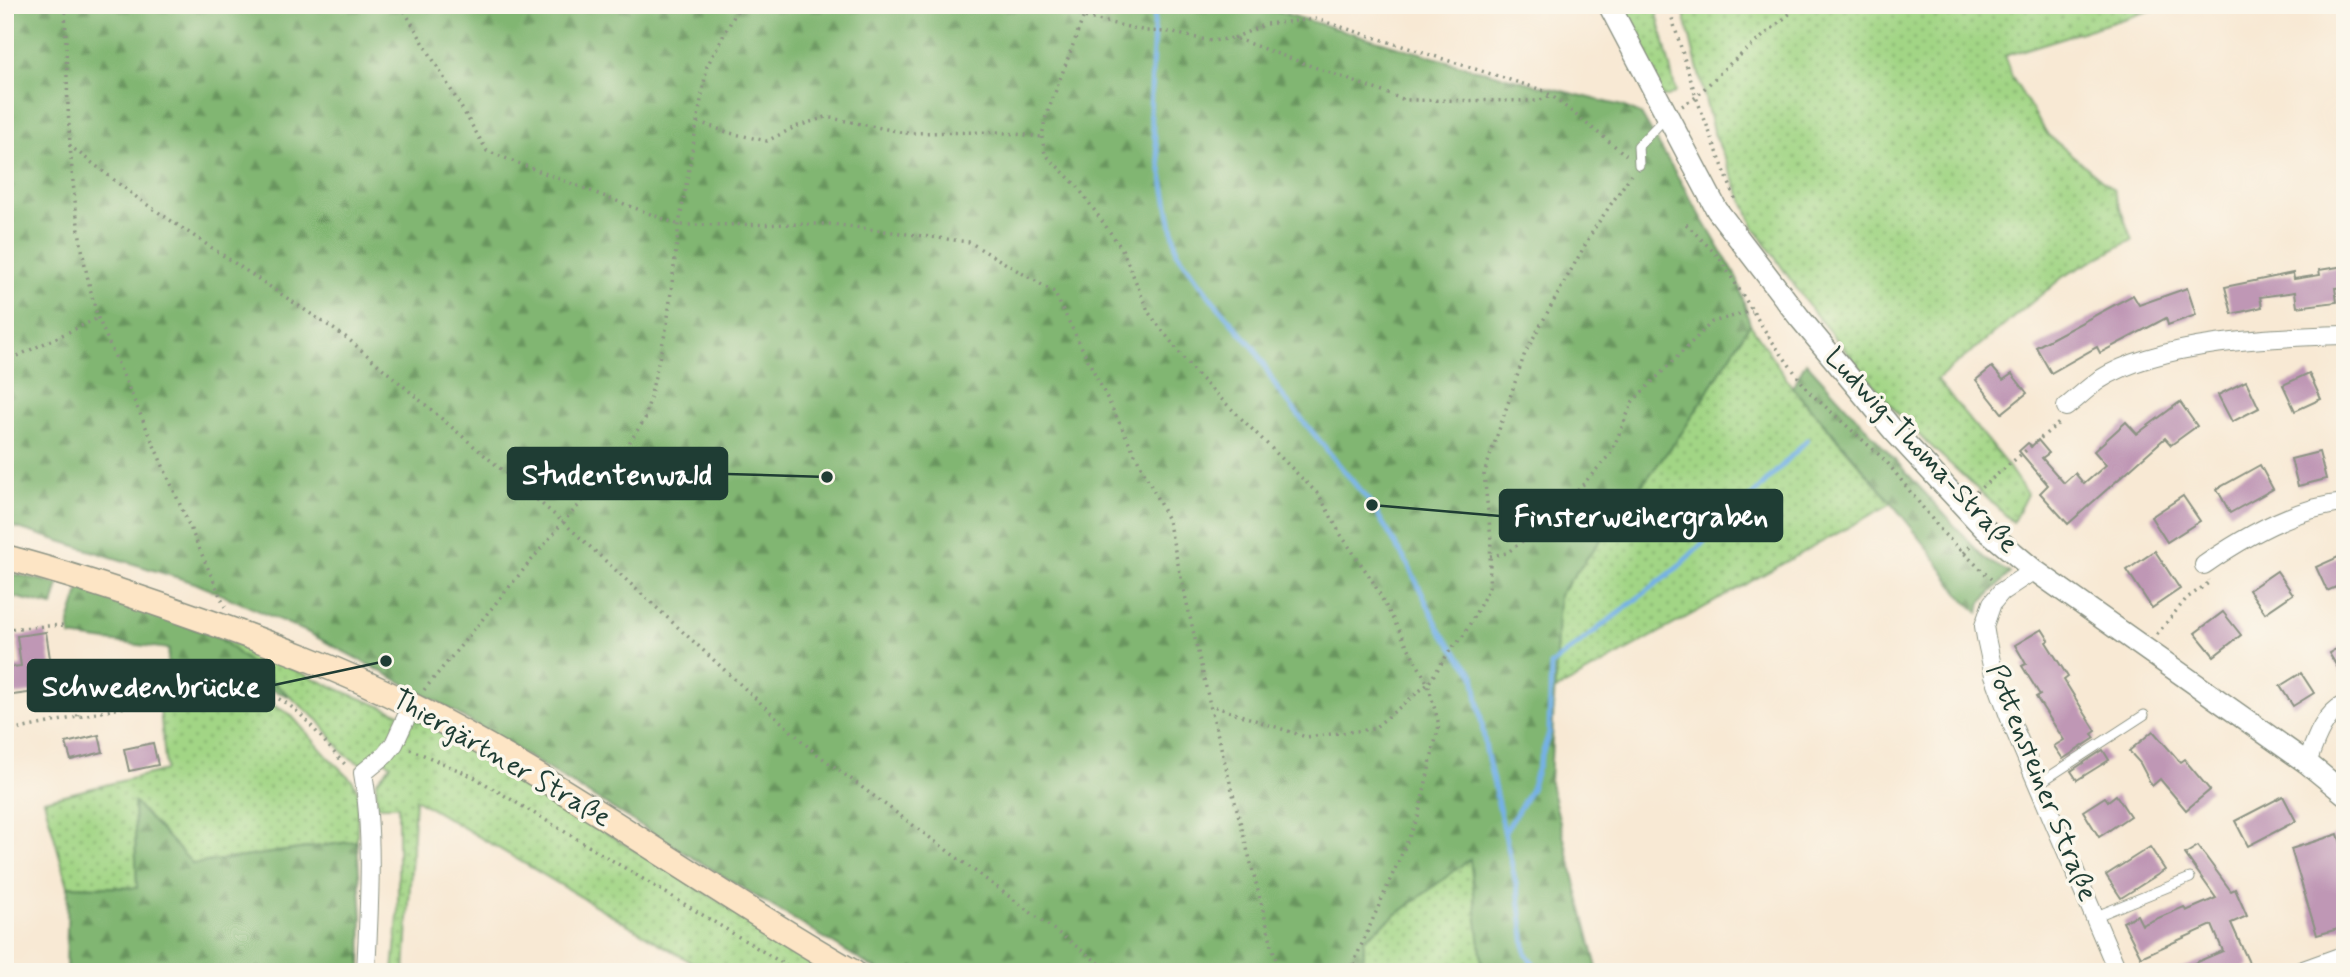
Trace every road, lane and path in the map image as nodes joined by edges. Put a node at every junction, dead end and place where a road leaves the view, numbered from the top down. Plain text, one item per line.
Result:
1 (65, 5) edge
2 (401, 5) edge
3 (740, 5) edge
4 (1060, 5) edge
5 (1087, 5) edge
6 (1609, 5) edge
7 (1668, 5) edge
8 (1800, 5) edge
9 (1084, 17) junction
10 (1234, 38) junction
11 (1552, 96) junction
12 (1696, 97) junction
13 (1667, 116) junction
14 (698, 122) junction
15 (1042, 137) junction
16 (69, 145) junction
17 (1639, 165) junction
18 (1736, 202) dead end
19 (1686, 224) dead end
20 (679, 225) junction
21 (1752, 312) junction
22 (98, 318) junction
23 (2345, 335) edge
24 (5, 362) edge
25 (2066, 407) joint
26 (1983, 499) dead end
27 (2345, 503) edge
28 (563, 522) junction
29 (1985, 529) junction
30 (1964, 553) junction
31 (1490, 556) junction
32 (5, 557) edge
33 (2204, 565) joint
34 (2034, 570) junction
35 (2001, 592) junction
36 (63, 625) dead end
37 (5, 629) edge
38 (236, 631) junction
39 (2144, 649) junction
40 (69, 666) dead end
41 (1428, 684) junction
42 (2345, 704) edge
43 (412, 705) junction
44 (1210, 705) junction
45 (2144, 715) dead end
46 (78, 717) junction
47 (5, 732) edge
48 (394, 744) junction
49 (2307, 763) junction
50 (363, 773) junction
51 (2038, 784) junction
52 (2345, 794) edge
53 (2190, 878) dead end
54 (2095, 917) junction
55 (2345, 955) edge
56 (366, 972) edge
57 (797, 972) edge
58 (853, 972) edge
59 (1111, 972) edge
60 (1279, 972) edge
61 (1354, 972) edge
62 (2118, 972) edge
63 (2298, 972) edge

1 - 16 path
2 - 20 path
3 - 14 path
4 - 9 path
5 - 9 path
6 - 13 street, Ludwig-Thoma-Straße
7 - 12 path
8 - 12 path
9 - 10 path
9 - 15 path
10 - 11 path
10 - 11 path
11 - 17 path
12 - 18 path
13 - 17 lane
13 - 29 street, Ludwig-Thoma-Straße
14 - 15 path
14 - 20 path
15 - 41 path
16 - 22 path
16 - 28 path
17 - 31 path
19 - 21 path
20 - 28 path
20 - 44 path
21 - 30 path
21 - 31 path
22 - 24 path
22 - 38 path
23 - 25 street
25 - 26 path
27 - 33 street
28 - 43 path
28 - 59 path
29 - 30 path
29 - 34 street, Ludwig-Thoma-Straße
30 - 35 path
31 - 41 path
32 - 38 main road, Thiergärtner Straße
33 - 39 path
34 - 35 street, Pottensteiner Straße
34 - 39 street, Ludwig-Thoma-Straße
35 - 51 street, Pottensteiner Straße
36 - 37 path
38 - 43 main road, Thiergärtner Straße
39 - 49 street, Ludwig-Thoma-Straße
40 - 46 path
41 - 44 path
41 - 61 path
42 - 49 street
43 - 48 street
43 - 58 main road, Thiergärtner Straße
44 - 60 path
45 - 51 lane
46 - 47 path
46 - 50 path
48 - 50 street
48 - 57 path
49 - 52 street, Ludwig-Thoma-Straße
50 - 56 street
51 - 54 street, Pottensteiner Straße
53 - 54 lane
54 - 62 street, Pottensteiner Straße
55 - 63 street

